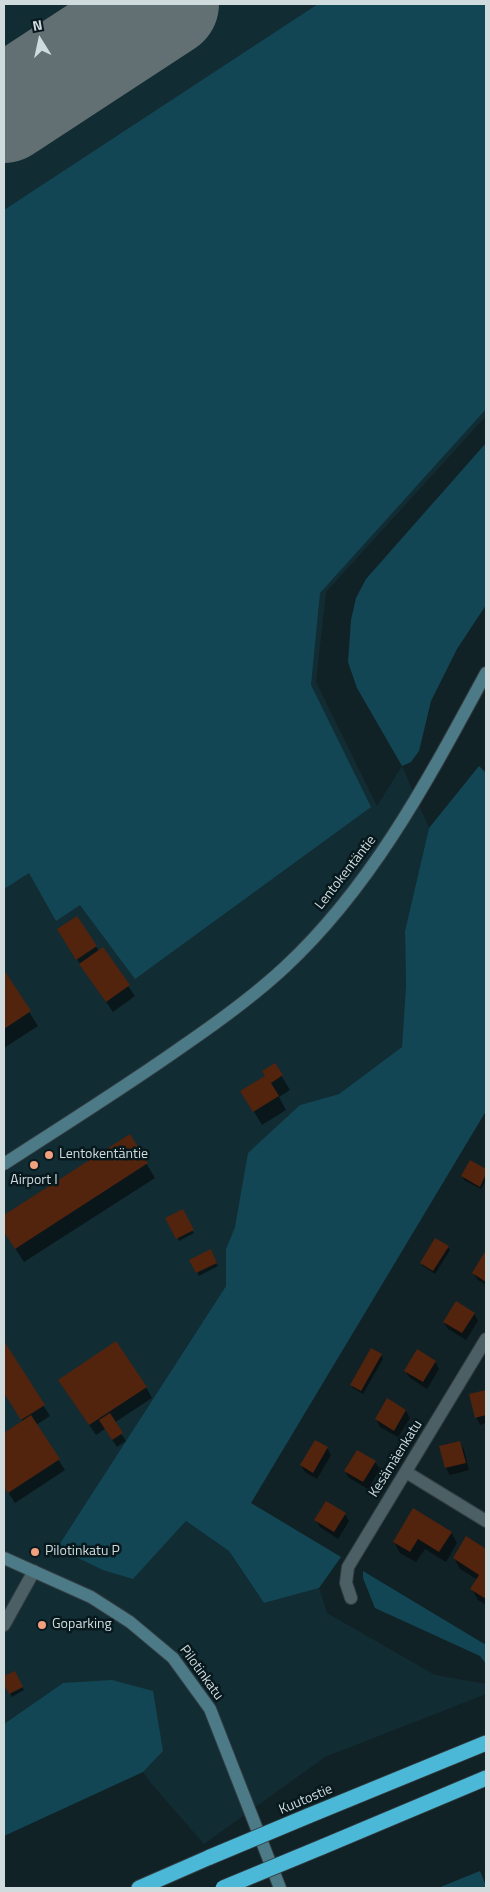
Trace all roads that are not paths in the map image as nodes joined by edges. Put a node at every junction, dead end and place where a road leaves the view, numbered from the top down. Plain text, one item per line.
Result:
1 (486, 673) edge
2 (4, 1164) edge
3 (486, 1339) edge
4 (406, 1472) junction
5 (486, 1522) edge
6 (4, 1558) edge
7 (34, 1571) junction
8 (351, 1598) dead end
9 (4, 1625) edge
10 (486, 1743) edge
11 (486, 1778) edge
12 (139, 1888) edge
13 (223, 1888) edge
14 (280, 1888) edge

1 - 2 street, Lentokentäntie
3 - 4 street, Kesämäenkatu
4 - 5 street
4 - 8 street, Kesämäenkatu
6 - 7 street, Pilotinkatu
7 - 9 street
7 - 14 street, Pilotinkatu
10 - 12 highway, Kuutostie, bridge
11 - 13 highway, bridge

